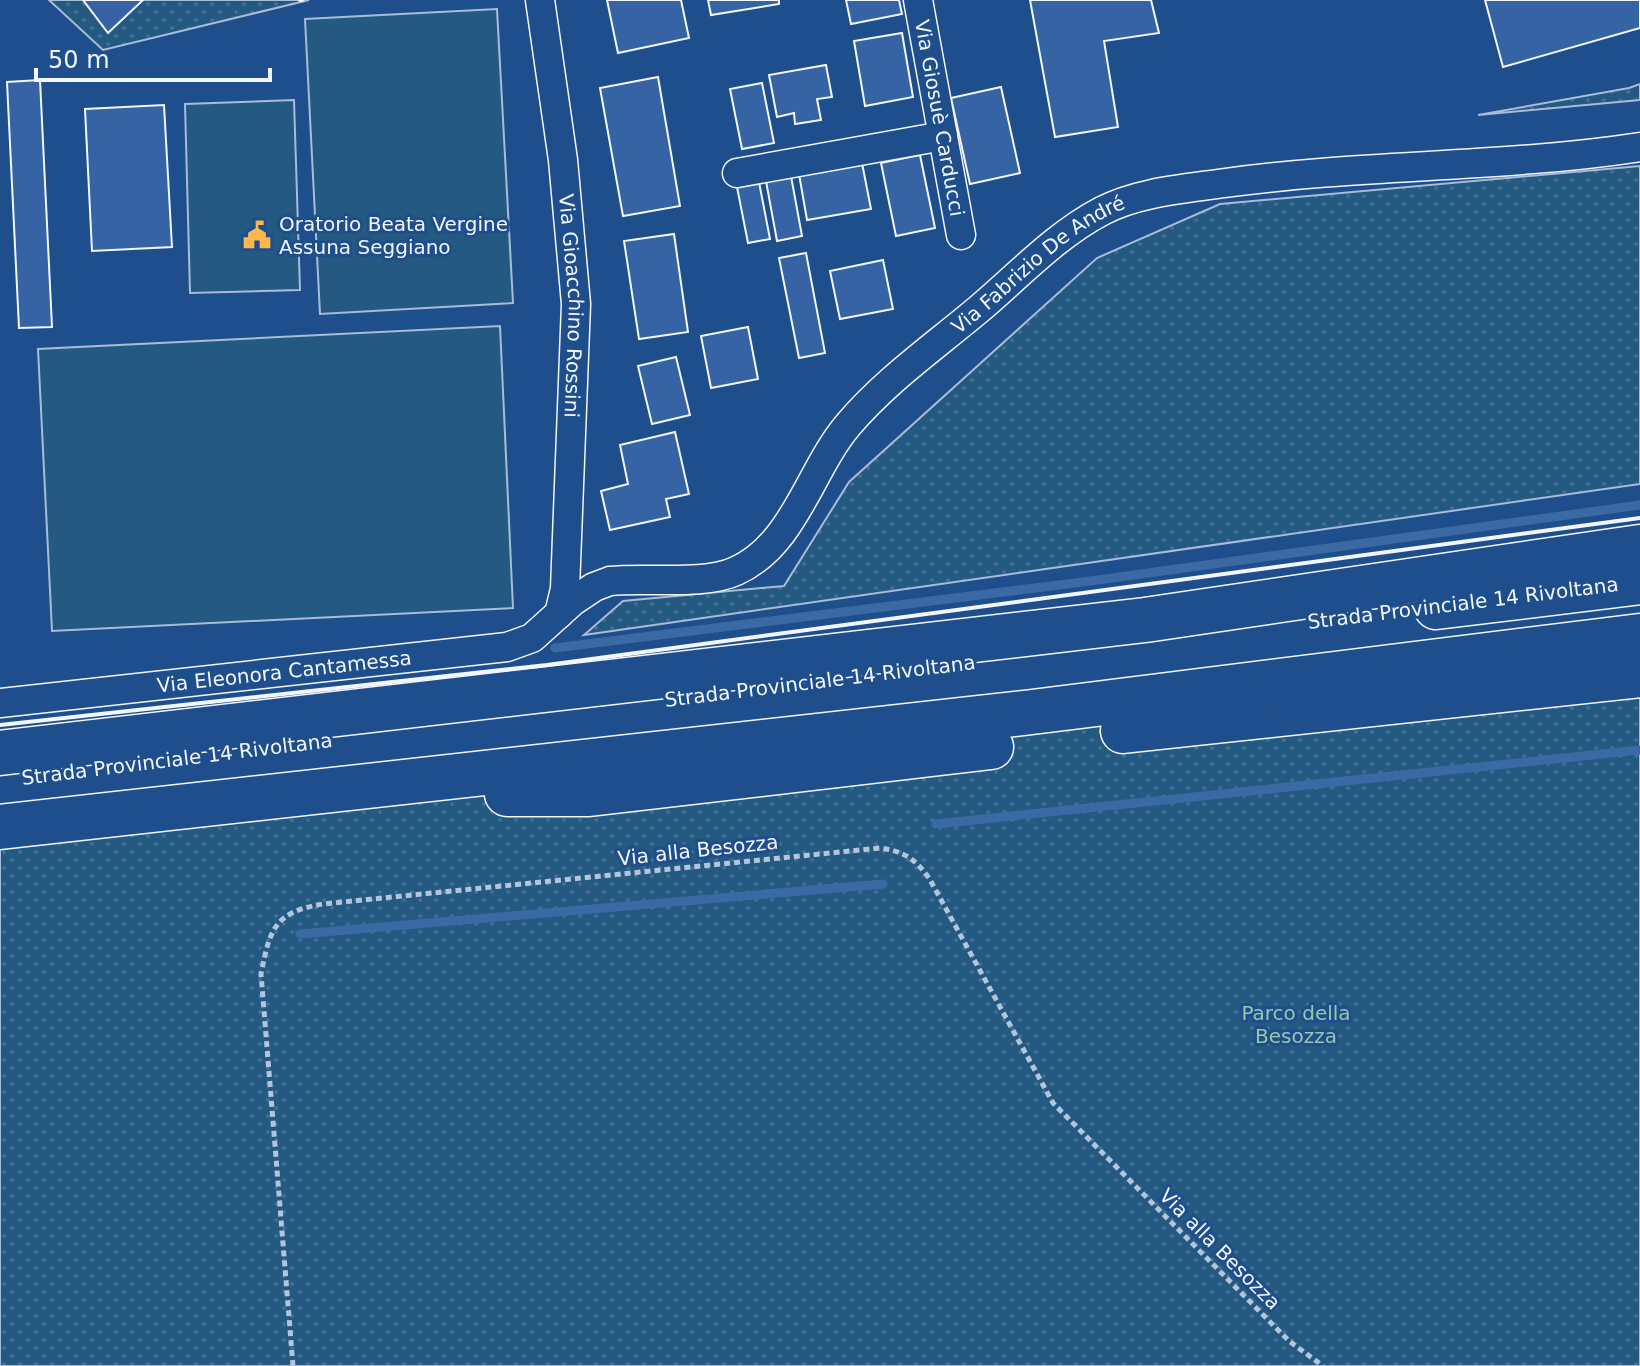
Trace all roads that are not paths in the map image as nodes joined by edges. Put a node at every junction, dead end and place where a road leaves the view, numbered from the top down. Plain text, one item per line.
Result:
1 (540, 0) edge
2 (918, 0) edge
3 (943, 136) junction
4 (1640, 147) edge
5 (737, 173) dead end
6 (961, 235) dead end
7 (1640, 547) edge
8 (1640, 582) edge
9 (559, 614) junction
10 (1640, 636) edge
11 (1640, 675) edge
12 (0, 703) edge
13 (0, 753) edge
14 (0, 779) edge
15 (305, 792) junction
16 (0, 827) edge

1 - 9 street, Via Gioacchino Rossini
2 - 3 street, Via Giosuè Carducci
3 - 5 street
3 - 6 street, Via Giosuè Carducci
4 - 9 street, Via Fabrizio De André
7 - 13 highway
8 - 14 highway, Strada Provinciale 14 Rivoltana
9 - 12 street, Via Eleonora Cantamessa
10 - 15 highway
11 - 15 highway
15 - 16 highway

